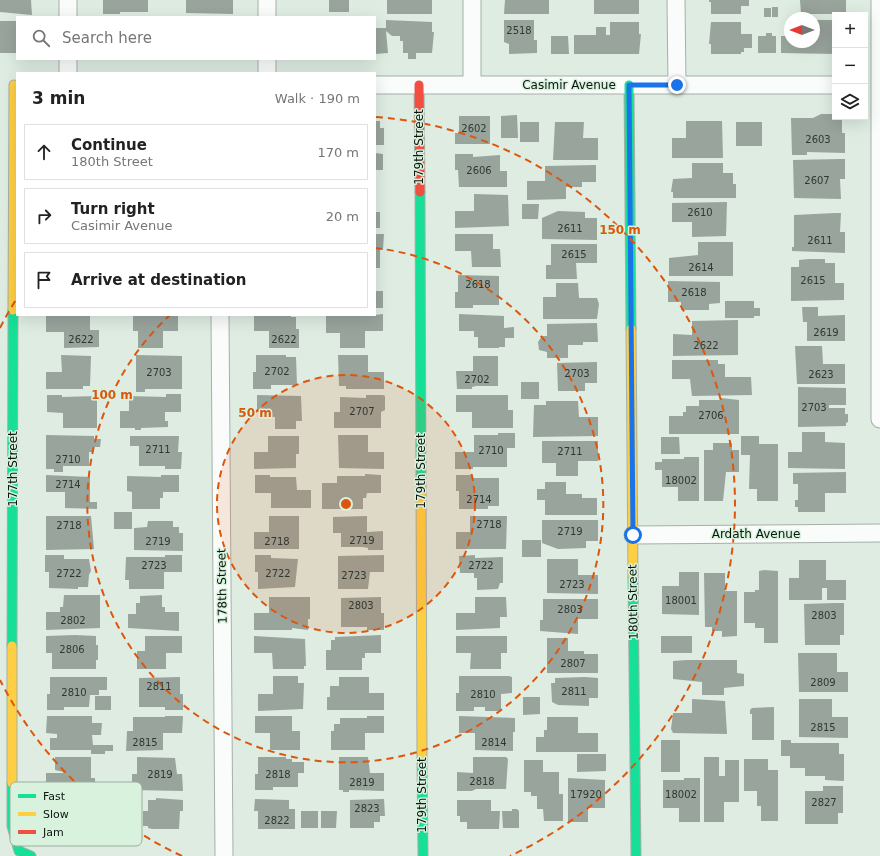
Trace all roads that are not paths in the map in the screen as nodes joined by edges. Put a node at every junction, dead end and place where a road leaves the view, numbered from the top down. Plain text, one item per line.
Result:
1 (68, 0) edge
2 (267, 0) edge
3 (472, 0) edge
4 (676, 0) edge
5 (880, 0) edge
6 (68, 16) edge
7 (267, 16) edge
8 (68, 60) edge
9 (267, 60) edge
10 (68, 72) edge
11 (267, 72) edge
12 (10, 85) edge
13 (376, 85) edge
14 (419, 85) junction
15 (472, 85) junction
16 (629, 85) junction
17 (677, 85) junction
18 (832, 85) edge
19 (875, 85) edge
20 (220, 316) edge
21 (880, 419) edge
22 (880, 533) edge
23 (633, 535) junction
24 (12, 782) edge
25 (18, 846) edge
26 (31, 856) edge
27 (224, 856) edge
28 (422, 856) edge
29 (636, 856) edge

1 - 6 street
2 - 7 street
3 - 15 street
4 - 17 street
5 - 19 street
8 - 10 street
9 - 11 street
12 - 24 street, 177th Street
13 - 14 street, Casimir Avenue
14 - 15 street, Casimir Avenue
14 - 28 street, 179th Street
15 - 16 street, Casimir Avenue
16 - 17 street, Casimir Avenue
16 - 23 street, 180th Street
17 - 18 street, Casimir Avenue
19 - 21 street
20 - 27 street, 178th Street
22 - 23 street, Ardath Avenue
23 - 29 street, 180th Street
25 - 26 street, 177th Street

